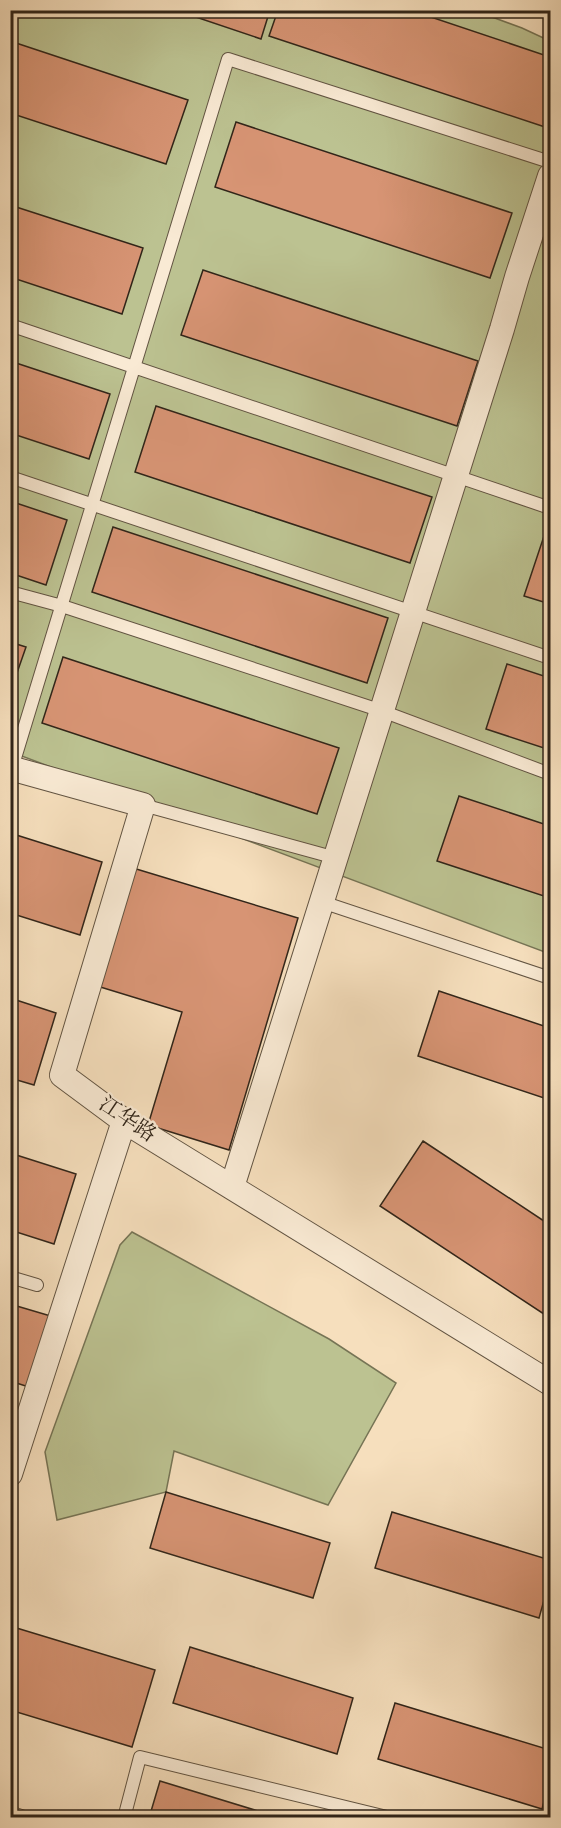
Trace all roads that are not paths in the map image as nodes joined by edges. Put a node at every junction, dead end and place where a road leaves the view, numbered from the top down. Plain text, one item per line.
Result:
1 (550, 162) edge
2 (550, 176) edge
3 (10, 326) edge
4 (134, 367) junction
5 (456, 476) junction
6 (10, 477) edge
7 (93, 504) junction
8 (550, 508) edge
9 (10, 592) edge
10 (62, 606) junction
11 (414, 612) junction
12 (550, 658) edge
13 (382, 711) junction
14 (11, 768) edge
15 (550, 774) edge
16 (143, 805) junction
17 (336, 858) junction
18 (322, 902) junction
19 (550, 978) edge
20 (124, 1121) junction
21 (232, 1187) junction
22 (10, 1277) edge
23 (37, 1285) dead end
24 (550, 1383) edge
25 (10, 1474) edge
26 (10, 1812) edge
27 (27, 1818) edge
28 (124, 1818) edge
29 (391, 1818) edge

1 - 4 lane
2 - 5 street
3 - 4 lane
4 - 5 lane
4 - 7 lane
5 - 8 lane
5 - 11 street
6 - 7 lane
7 - 10 lane
7 - 11 lane
9 - 10 lane
10 - 13 lane
10 - 14 lane
11 - 12 lane
11 - 13 street
13 - 15 lane
13 - 17 street
14 - 16 street
16 - 17 lane
16 - 20 street, 江华路
17 - 18 street
18 - 19 lane
18 - 21 street
20 - 21 street, 江华路
20 - 25 street
21 - 24 street, 江华路
22 - 23 lane
26 - 27 lane
28 - 29 lane

